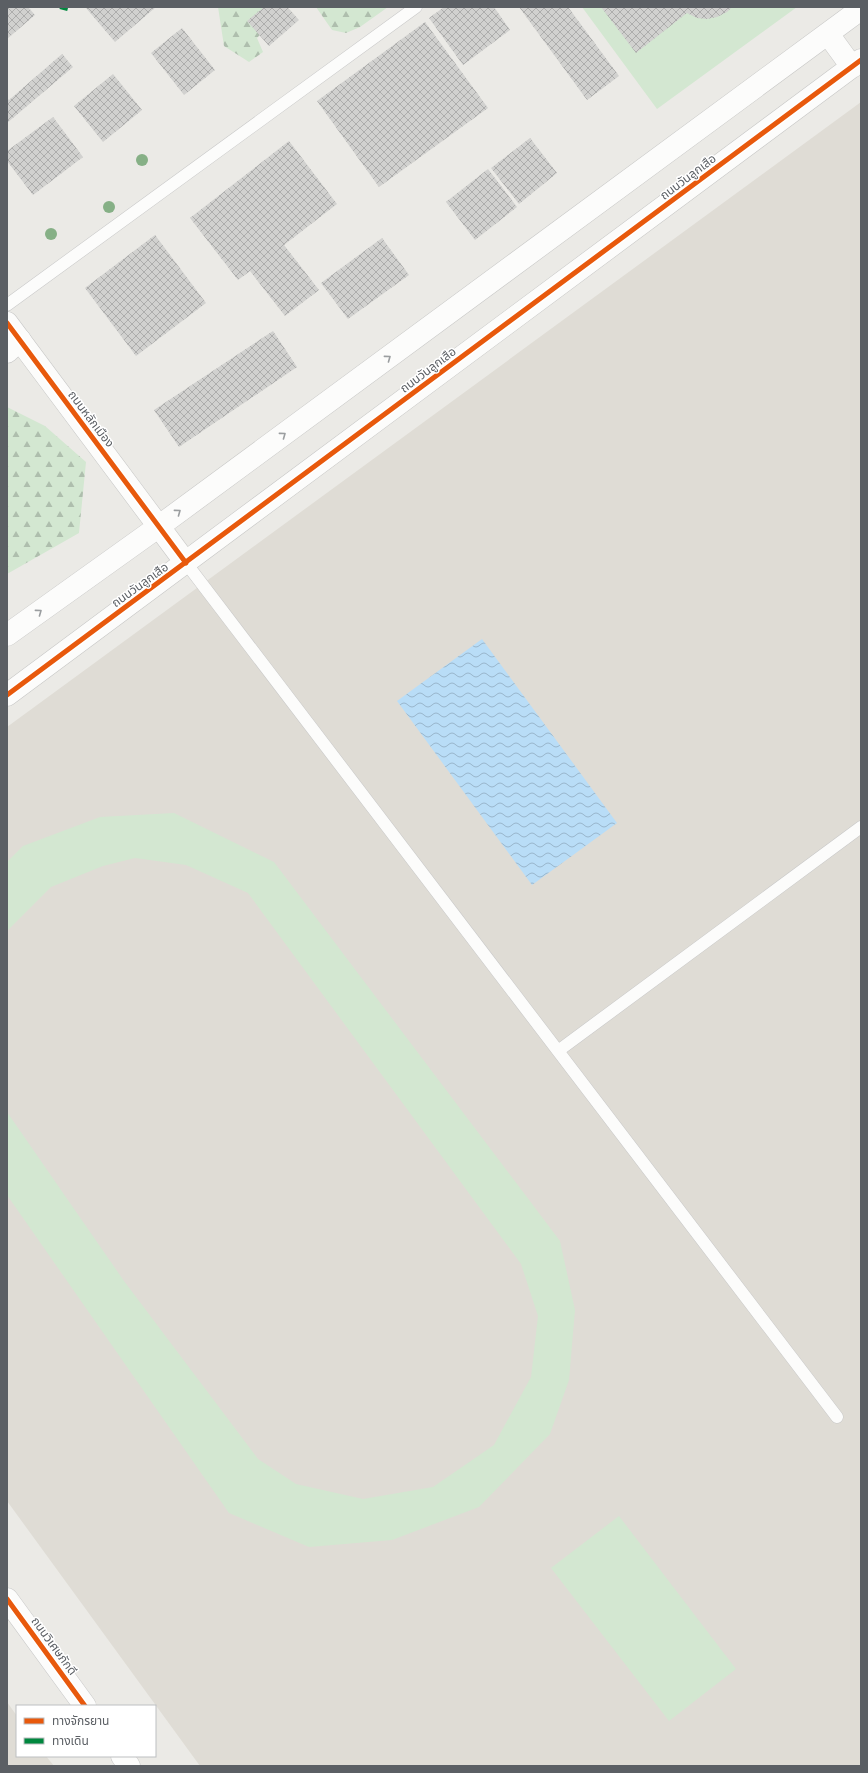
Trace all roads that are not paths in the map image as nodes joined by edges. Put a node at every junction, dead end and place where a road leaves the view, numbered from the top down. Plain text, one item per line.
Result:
1 (416, 7) edge
2 (861, 9) edge
3 (828, 34) junction
4 (858, 67) edge
5 (7, 305) edge
6 (7, 322) edge
7 (14, 346) edge
8 (158, 527) junction
9 (186, 563) junction
10 (7, 635) edge
11 (7, 695) edge
12 (861, 827) edge
13 (558, 1051) junction
14 (837, 1417) dead end
15 (7, 1599) edge
16 (85, 1705) edge
17 (123, 1757) edge
18 (129, 1766) edge

1 - 5 lane
2 - 3 street
3 - 4 street
8 -> 3 street
4 - 9 street, ถนนวันลูกเสือ
6 - 7 street, ถนนหลักเมือง
7 - 8 street, ถนนหลักเมือง
8 - 9 street, ถนนหลักเมือง
10 -> 8 street
9 - 11 street, ถนนวันลูกเสือ
9 - 13 lane
12 - 13 lane
13 - 14 lane
15 - 16 street, ถนนวิเศษภักดี
17 - 18 street

